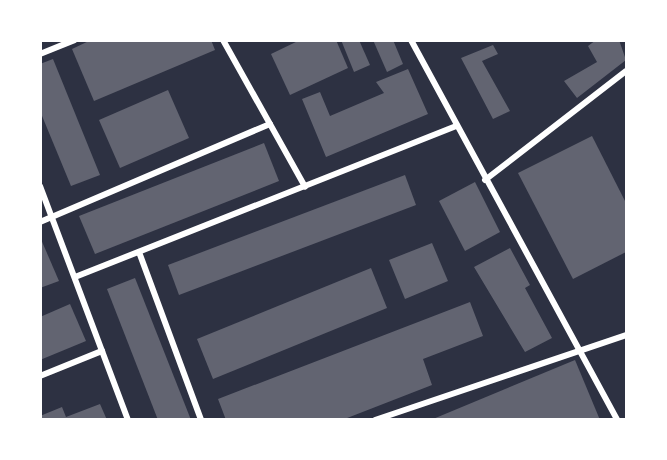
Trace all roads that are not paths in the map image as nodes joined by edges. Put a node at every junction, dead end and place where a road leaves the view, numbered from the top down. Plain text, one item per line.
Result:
1 (74, 40) edge
2 (223, 40) edge
3 (411, 40) edge
4 (40, 54) edge
5 (627, 71) edge
6 (270, 124) junction
7 (456, 126) junction
8 (485, 180) junction
9 (40, 186) edge
10 (305, 187) junction
11 (52, 218) junction
12 (40, 222) edge
13 (139, 252) junction
14 (75, 277) junction
15 (627, 335) edge
16 (102, 351) junction
17 (581, 353) junction
18 (40, 376) edge
19 (128, 420) edge
20 (201, 420) edge
21 (375, 420) edge
22 (617, 420) edge

1 - 4 street
2 - 6 street
3 - 7 street
5 - 8 street
6 - 10 street
6 - 11 street
7 - 8 street
7 - 10 street
8 - 17 street
9 - 11 street
10 - 13 street
11 - 12 street
11 - 14 street
13 - 14 street
13 - 20 street
14 - 16 street
15 - 17 street
16 - 18 street
16 - 19 street
17 - 21 street
17 - 22 street

